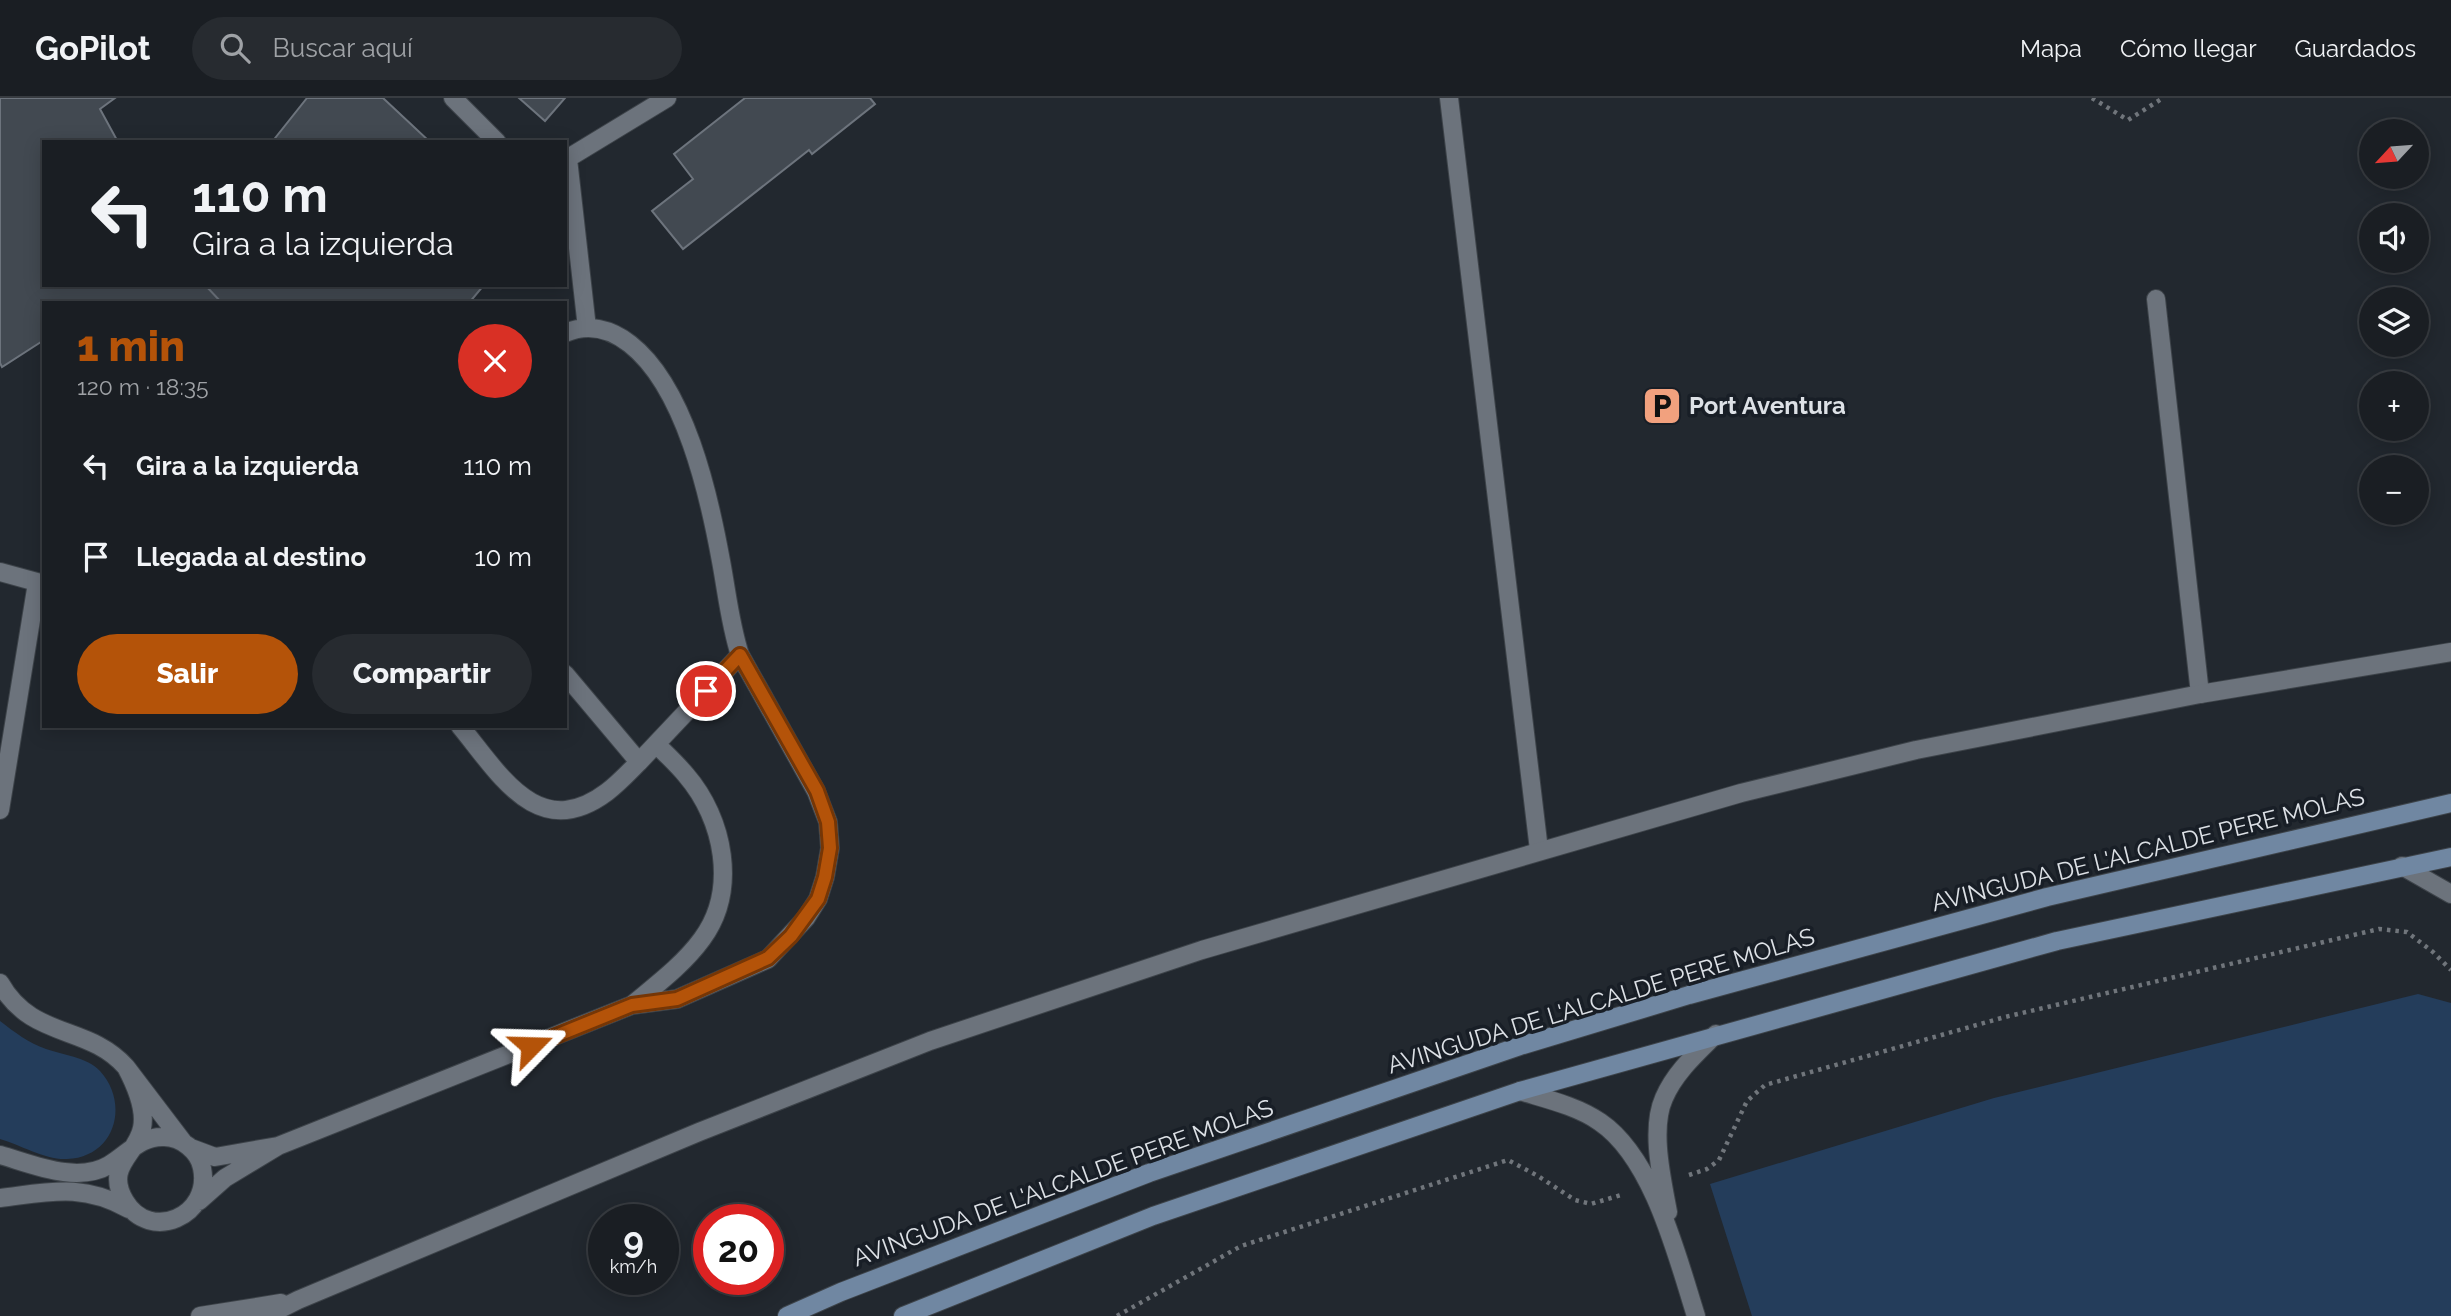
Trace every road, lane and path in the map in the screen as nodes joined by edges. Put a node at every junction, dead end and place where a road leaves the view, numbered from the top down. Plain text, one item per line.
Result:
1 (453, 98) edge
2 (667, 98) edge
3 (1449, 98) edge
4 (2092, 98) edge
5 (2163, 98) edge
6 (496, 140) edge
7 (567, 159) edge
8 (567, 168) edge
9 (2156, 299) dead end
10 (587, 328) junction
11 (567, 333) edge
12 (0, 572) edge
13 (40, 584) edge
14 (2451, 652) edge
15 (740, 655) junction
16 (567, 676) edge
17 (2200, 694) junction
18 (462, 728) edge
19 (656, 744) junction
20 (639, 762) junction
21 (2451, 803) edge
22 (0, 810) edge
23 (1539, 849) junction
24 (2451, 857) edge
25 (2402, 866) junction
26 (2451, 894) edge
27 (2451, 970) edge
28 (0, 983) edge
29 (632, 1005) junction
30 (1716, 1034) junction
31 (126, 1067) junction
32 (1520, 1091) junction
33 (186, 1144) junction
34 (278, 1146) junction
35 (130, 1149) junction
36 (0, 1155) edge
37 (1656, 1185) junction
38 (0, 1198) edge
39 (196, 1204) junction
40 (134, 1212) junction
41 (298, 1300) junction
42 (200, 1316) edge
43 (266, 1316) edge
44 (787, 1316) edge
45 (903, 1316) edge
46 (1117, 1316) edge
47 (1696, 1316) edge

1 - 6 street
2 - 7 street
3 - 23 street
4 - 5 path
8 - 10 street
9 - 17 street
10 - 11 street
10 - 15 street
12 - 13 street
13 - 22 street
14 - 17 street
15 - 19 street
15 - 29 street
16 - 20 street
17 - 23 street
18 - 20 street
19 - 20 street
19 - 29 street
21 - 44 street, AVINGUDA DE L'ALCALDE PERE MOLAS
23 - 41 street
24 - 25 street
25 - 26 street
25 - 30 street
27 - 37 path
28 - 31 street
29 - 34 street
30 - 32 street
30 - 37 street
31 - 33 street
31 - 35 street
32 - 37 street
32 - 45 street
33 - 34 street
33 - 35 street
33 - 39 street
34 - 39 street
35 - 36 street
35 - 40 street
37 - 46 path
37 - 47 street
38 - 40 street
39 - 40 street
41 - 42 street
41 - 43 street

